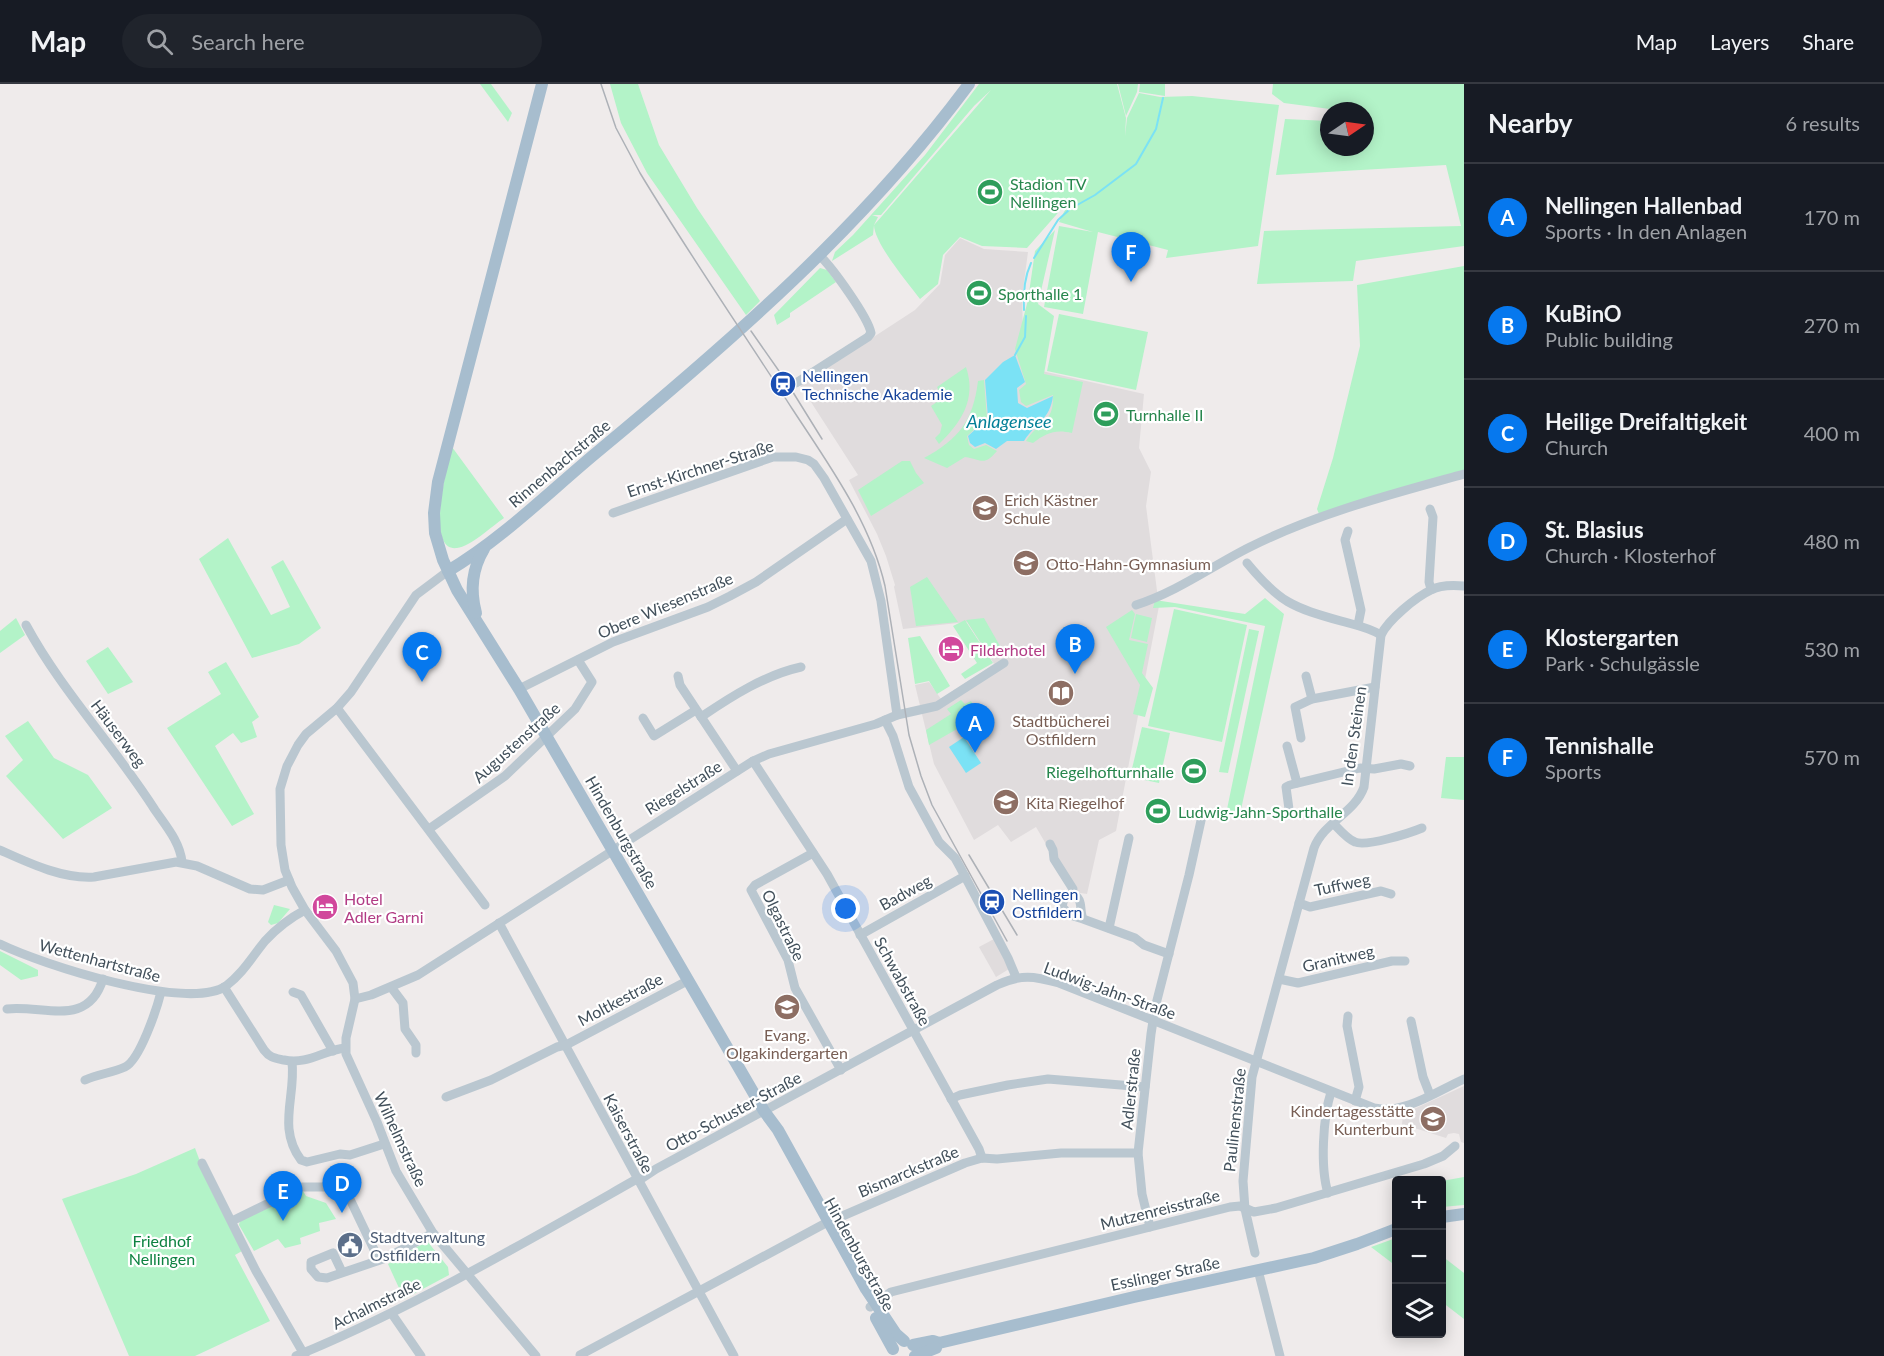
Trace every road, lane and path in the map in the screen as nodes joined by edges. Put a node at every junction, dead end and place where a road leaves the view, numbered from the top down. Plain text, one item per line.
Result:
1 (542, 84) edge
2 (969, 84) edge
3 (819, 255) junction
4 (796, 383) dead end
5 (1464, 474) edge
6 (1430, 509) dead end
7 (613, 513) dead end
8 (847, 519) junction
9 (1348, 531) dead end
10 (484, 548) junction
11 (1247, 563) dead end
12 (448, 572) junction
13 (1464, 586) edge
14 (1431, 590) junction
15 (1136, 605) dead end
16 (478, 623) junction
17 (26, 625) dead end
18 (1358, 625) junction
19 (1381, 635) junction
20 (578, 660) junction
21 (1004, 663) dead end
22 (801, 667) dead end
23 (678, 676) dead end
24 (1306, 676) dead end
25 (1375, 687) junction
26 (519, 689) junction
27 (1312, 699) junction
28 (337, 708) junction
29 (699, 713) junction
30 (897, 715) junction
31 (643, 718) dead end
32 (885, 720) junction
33 (546, 736) junction
34 (1301, 738) dead end
35 (1287, 746) dead end
36 (753, 761) junction
37 (1410, 766) dead end
38 (1367, 768) junction
39 (737, 771) junction
40 (1297, 783) junction
41 (1289, 809) dead end
42 (1202, 816) dead end
43 (1333, 823) junction
44 (1422, 828) dead end
45 (429, 830) junction
46 (1129, 838) dead end
47 (1050, 844) dead end
48 (613, 849) junction
49 (0, 850) edge
50 (813, 853) junction
51 (182, 862) junction
52 (965, 876) junction
53 (289, 880) junction
54 (1072, 894) junction
55 (1391, 894) dead end
56 (1299, 903) junction
57 (485, 905) dead end
58 (305, 910) junction
59 (1083, 919) junction
60 (499, 923) junction
61 (1109, 928) junction
62 (860, 935) junction
63 (0, 944) edge
64 (1169, 954) junction
65 (1405, 961) dead end
66 (1016, 977) junction
67 (103, 979) junction
68 (1279, 979) junction
69 (689, 980) junction
70 (224, 987) junction
71 (391, 987) junction
72 (161, 992) junction
73 (293, 992) dead end
74 (355, 999) junction
75 (7, 1009) dead end
76 (1348, 1016) dead end
77 (1153, 1021) junction
78 (1411, 1021) dead end
79 (913, 1030) junction
80 (566, 1045) junction
81 (345, 1048) junction
82 (333, 1051) junction
83 (416, 1053) dead end
84 (292, 1062) junction
85 (1256, 1062) junction
86 (841, 1070) junction
87 (1464, 1079) edge
88 (85, 1080) dead end
89 (1145, 1087) junction
90 (1330, 1092) junction
91 (1430, 1095) junction
92 (446, 1097) dead end
93 (951, 1100) junction
94 (1355, 1101) junction
95 (764, 1111) junction
96 (384, 1144) junction
97 (1455, 1146) dead end
98 (1138, 1153) junction
99 (982, 1158) junction
100 (202, 1163) dead end
101 (638, 1180) junction
102 (1328, 1193) junction
103 (1245, 1209) junction
104 (1464, 1214) edge
105 (1446, 1216) edge
106 (232, 1221) junction
107 (826, 1223) junction
108 (1150, 1227) junction
109 (1393, 1230) edge
110 (433, 1233) junction
111 (1255, 1252) dead end
112 (379, 1260) junction
113 (1258, 1270) junction
114 (342, 1272) dead end
115 (467, 1274) junction
116 (699, 1291) junction
117 (873, 1306) junction
118 (392, 1314) junction
119 (912, 1349) edge
120 (892, 1353) edge
121 (301, 1355) edge
122 (580, 1355) edge
123 (420, 1356) edge
124 (536, 1356) edge
125 (734, 1356) edge
126 (1280, 1356) edge

1 - 12 main road, Hindenburgstraße
2 - 3 main road, Rinnenbachstraße
3 - 4 street
3 - 10 main road, Rinnenbachstraße
5 - 15 street
6 - 14 street
7 - 8 street, Ernst-Kirchner-Straße
8 - 20 street, Obere Wiesenstraße
8 - 30 street, Ernst-Kirchner-Straße
9 - 18 street
10 - 12 main road, Rinnenbachstraße
10 - 16 main road
11 - 18 street
12 - 16 main road, Hindenburgstraße
12 - 28 street, Rinnenbachstraße
13 - 14 street
14 - 19 street
16 - 26 main road, Hindenburgstraße
17 - 51 street, Häuserweg
18 - 19 street
19 - 25 street, In den Steinen
20 - 26 street, Obere Wiesenstraße
20 - 33 street, Augustenstraße
21 - 30 street, Riegelstraße
22 - 29 street
23 - 29 street
24 - 27 street
25 - 27 street
25 - 38 street, In den Steinen
26 - 33 main road, Hindenburgstraße
27 - 34 street
28 - 45 street
28 - 53 street, Rinnenbachstraße
29 - 31 street
29 - 39 street
30 - 32 street, Riegelstraße
32 - 36 street, Riegelstraße
32 - 52 street
33 - 45 street, Augustenstraße
33 - 48 main road, Hindenburgstraße
35 - 40 street
36 - 39 street, Riegelstraße
36 - 50 street, Schwabstraße
37 - 38 street
38 - 40 street
38 - 43 street, In den Steinen
39 - 48 street, Riegelstraße
40 - 41 street
42 - 64 street, Adlerstraße
43 - 44 street
43 - 56 street, In den Steinen
45 - 57 street
46 - 61 street
47 - 54 street
48 - 60 street, Riegelstraße
48 - 69 main road, Hindenburgstraße
49 - 51 street
50 - 62 street, Schwabstraße
50 - 86 street, Olgastraße
51 - 53 street
52 - 62 street, Badweg
52 - 66 street
53 - 58 street, Rinnenbachstraße
54 - 59 street
54 - 59 street
55 - 56 street, Tuffweg
56 - 68 street, In den Steinen
58 - 70 street
58 - 74 street, Wilhelmstraße
59 - 61 street
60 - 71 street, Riegelstraße
60 - 80 street, Kaiserstraße
61 - 64 street
62 - 79 street, Schwabstraße
63 - 67 street, Wettenhartstraße
64 - 77 street, Adlerstraße
65 - 68 street, Granitweg
66 - 77 street, Ludwig-Jahn-Straße
66 - 79 street, Otto-Schuster-Straße
67 - 72 street, Wettenhartstraße
67 - 75 street
68 - 85 street, In den Steinen
69 - 80 street, Moltkestraße
69 - 95 main road, Hindenburgstraße
70 - 72 street, Wettenhartstraße
70 - 84 street
71 - 74 street, Riegelstraße
71 - 83 street
72 - 88 street
73 - 82 street
74 - 81 street, Wilhelmstraße
76 - 94 street
77 - 85 street, Ludwig-Jahn-Straße
77 - 89 street, Adlerstraße
78 - 91 street
79 - 86 street, Otto-Schuster-Straße
79 - 93 street, Schwabstraße
80 - 92 street, Moltkestraße
80 - 101 street, Kaiserstraße
81 - 82 street
81 - 96 street, Wilhelmstraße
82 - 84 street
84 - 96 street
85 - 90 street, Ludwig-Jahn-Straße
85 - 103 street, Paulinenstraße
86 - 95 street, Otto-Schuster-Straße
87 - 91 street, Ludwig-Jahn-Straße
89 - 93 street
89 - 98 street, Adlerstraße
90 - 94 street, Ludwig-Jahn-Straße
90 - 102 street
91 - 94 street, Ludwig-Jahn-Straße
93 - 99 street, Schwabstraße
95 - 101 street, Otto-Schuster-Straße
95 - 107 main road, Hindenburgstraße
96 - 110 street, Wilhelmstraße
97 - 102 street, Mutzenreisstraße
98 - 99 street, Bismarckstraße
98 - 108 street, Adlerstraße
99 - 107 street, Bismarckstraße
100 - 106 street
101 - 115 street, Otto-Schuster-Straße
101 - 116 street, Kaiserstraße
102 - 103 street, Mutzenreisstraße
103 - 108 street, Mutzenreisstraße
103 - 111 street, Paulinenstraße
104 - 105 main road
106 - 112 street
106 - 121 street
107 - 116 street, Bismarckstraße
107 - 117 main road, Hindenburgstraße
108 - 117 street, Mutzenreisstraße
109 - 113 main road, Esslinger Straße
110 - 112 street
110 - 115 street, Wilhelmstraße
112 - 114 street
113 - 119 main road, Esslinger Straße
113 - 126 street
115 - 118 street, Achalmstraße
115 - 124 street, Wilhelmstraße
116 - 122 street, Bismarckstraße
116 - 125 street, Kaiserstraße
117 - 119 main road, Hindenburgstraße
117 - 120 main road, Hindenburgstraße
118 - 121 street, Achalmstraße
118 - 123 street
119 - 120 main road, Esslinger Straße

